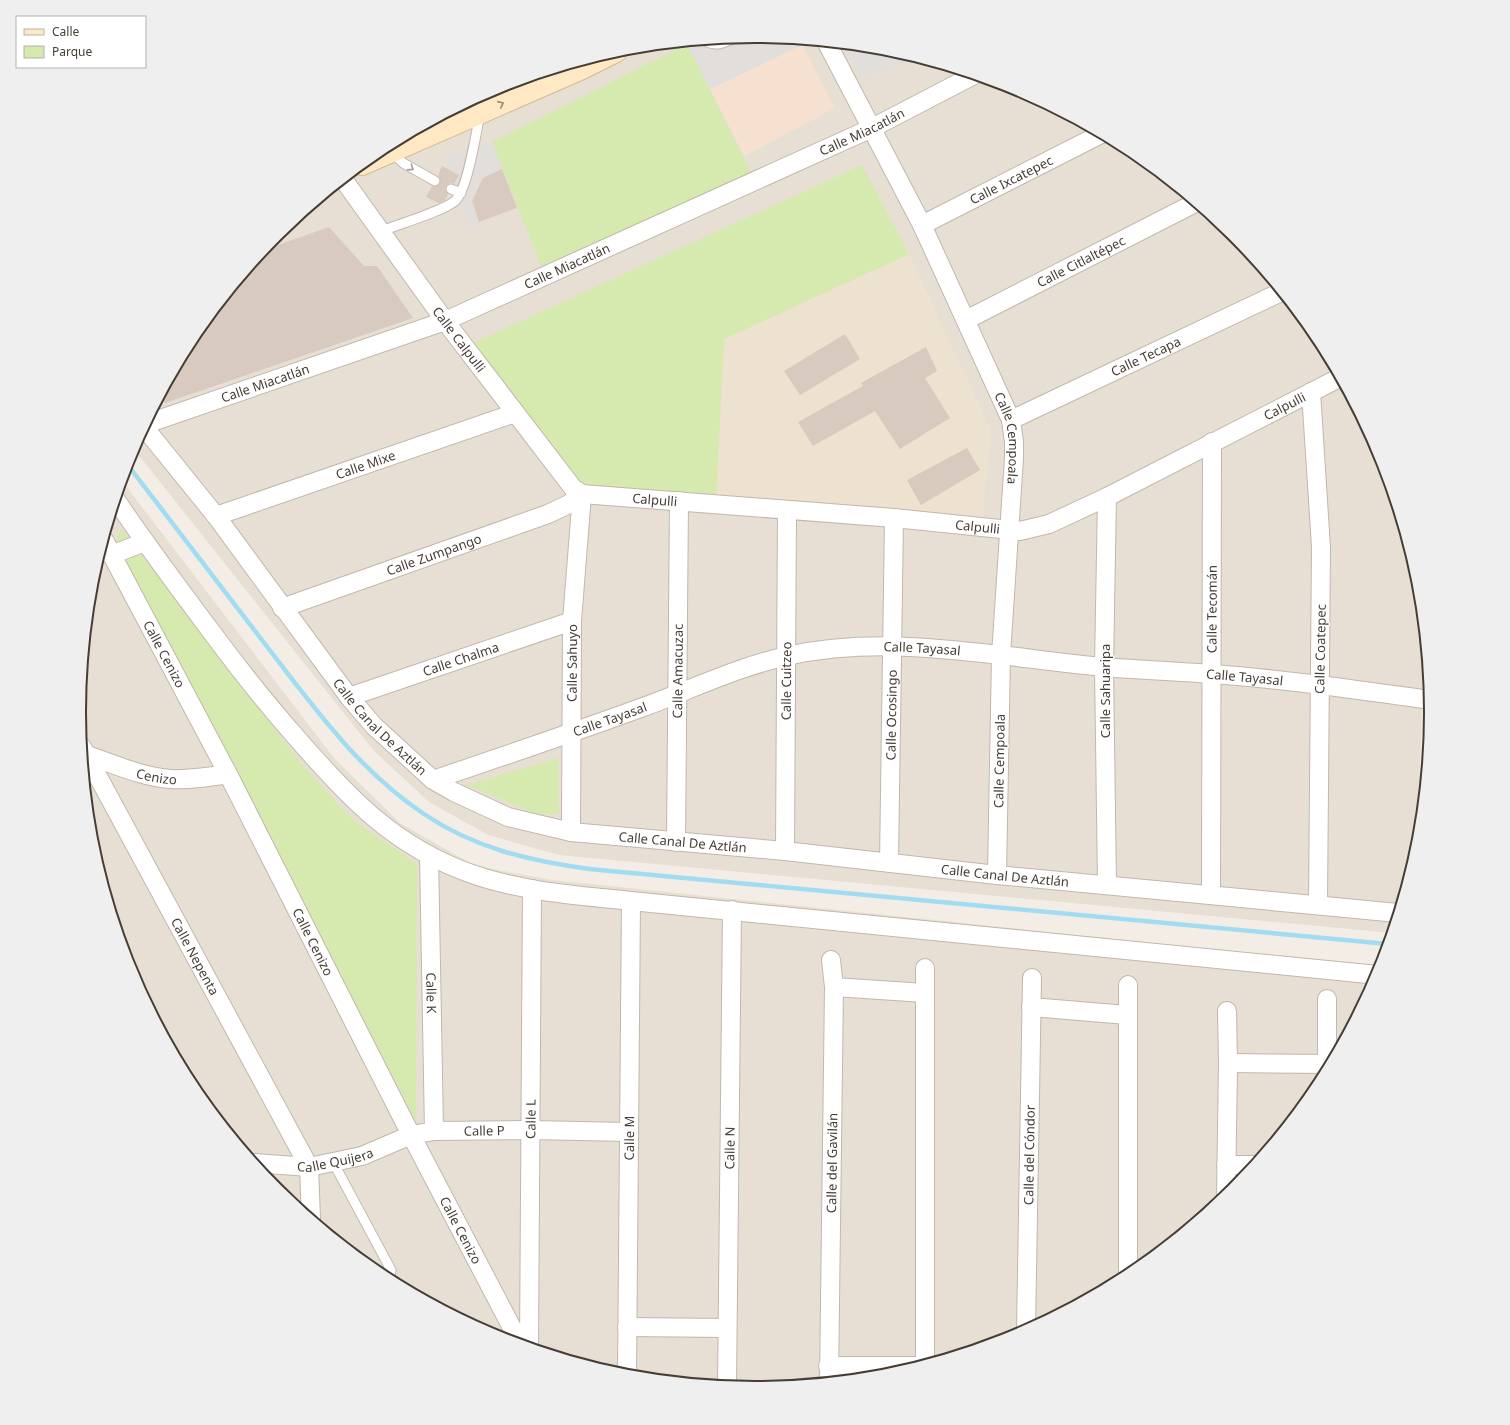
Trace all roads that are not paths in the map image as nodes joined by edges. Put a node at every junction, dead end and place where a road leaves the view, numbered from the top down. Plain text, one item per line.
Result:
1 (829, 48) edge
2 (590, 64) edge
3 (968, 78) edge
4 (480, 112) junction
5 (872, 128) junction
6 (1096, 137) edge
7 (390, 152) joint
8 (435, 181) dead end
9 (345, 182) edge
10 (451, 189) dead end
11 (461, 193) junction
12 (1191, 205) edge
13 (922, 225) junction
14 (379, 232) junction
15 (1277, 294) edge
16 (966, 320) junction
17 (445, 321) junction
18 (1336, 380) edge
19 (1311, 392) junction
20 (515, 413) junction
21 (1011, 420) junction
22 (152, 422) edge
23 (148, 431) edge
24 (1212, 442) junction
25 (582, 494) junction
26 (1107, 497) junction
27 (679, 500) junction
28 (119, 504) edge
29 (787, 510) junction
30 (216, 516) junction
31 (894, 518) junction
32 (1009, 531) junction
33 (145, 542) junction
34 (108, 547) edge
35 (282, 608) junction
36 (572, 621) junction
37 (894, 647) junction
38 (1001, 655) junction
39 (786, 656) junction
40 (1104, 667) junction
41 (1212, 674) junction
42 (1319, 685) junction
43 (678, 694) junction
44 (349, 697) junction
45 (1424, 699) edge
46 (572, 733) junction
47 (87, 752) edge
48 (87, 757) edge
49 (228, 774) junction
50 (433, 780) junction
51 (571, 832) junction
52 (676, 842) junction
53 (785, 851) junction
54 (429, 855) junction
55 (889, 863) junction
56 (997, 875) junction
57 (1107, 885) junction
58 (532, 890) junction
59 (1211, 895) junction
60 (631, 901) junction
61 (1318, 905) junction
62 (732, 910) junction
63 (1394, 913) edge
64 (830, 960) dead end
65 (925, 968) dead end
66 (1371, 974) edge
67 (1032, 978) dead end
68 (1128, 985) dead end
69 (834, 987) junction
70 (925, 993) junction
71 (1327, 999) dead end
72 (1030, 1007) junction
73 (1227, 1011) dead end
74 (1127, 1014) junction
75 (1329, 1057) edge
76 (1228, 1063) junction
77 (1324, 1064) edge
78 (530, 1130) junction
79 (434, 1131) junction
80 (628, 1132) junction
81 (412, 1135) junction
82 (333, 1162) junction
83 (261, 1163) edge
84 (1226, 1165) junction
85 (309, 1166) junction
86 (1247, 1166) edge
87 (1226, 1188) edge
88 (311, 1213) edge
89 (1128, 1268) edge
90 (391, 1274) edge
91 (1026, 1324) edge
92 (627, 1327) junction
93 (727, 1328) junction
94 (517, 1338) edge
95 (529, 1342) edge
96 (925, 1360) edge
97 (627, 1369) edge
98 (886, 1369) edge
99 (829, 1374) edge
100 (727, 1381) edge

1 - 5 street, Calle Cempoala
4 -> 2 main road
3 - 5 street, Calle Miacatlán
4 - 7 main road
4 - 11 lane
5 - 13 street, Calle Cempoala
5 - 17 street, Calle Miacatlán
6 - 13 street, Calle Ixcatepec
7 -> 8 lane
9 - 14 street, Calle Calpulli
10 - 11 lane
11 - 14 lane
12 - 16 street, Calle Citlaltépec
13 - 16 street, Calle Cempoala
14 - 17 street, Calle Calpulli
15 - 21 street, Calle Tecapa
16 - 21 street, Calle Cempoala
17 - 20 street, Calle Calpulli
17 - 22 street, Calle Miacatlán
18 - 19 street, Calpulli
19 - 24 street, Calpulli
19 - 42 street, Calle Coatepec
20 - 25 street, Calle Calpulli
20 - 30 street, Calle Mixe
21 - 32 street, Calle Cempoala
23 - 30 street, Calle Canal De Aztlán
24 - 26 street, Calpulli
24 - 41 street, Calle Tecomán
25 - 27 street, Calpulli
25 - 35 street, Calle Zumpango
25 - 36 street, Calle Sahuyo
26 - 32 street, Calpulli
26 - 40 street, Calle Sahuaripa
27 - 29 street, Calpulli
27 - 43 street, Calle Amacuzac
28 - 33 street
29 - 31 street, Calpulli
29 - 39 street, Calle Cuitzeo
30 - 35 street, Calle Canal De Aztlán
31 - 32 street, Calpulli
31 - 37 street, Calle Ocosingo
32 - 38 street, Calle Cempoala
33 - 34 street
33 - 54 street
34 - 49 street, Calle Cenizo
35 - 44 street, Calle Canal De Aztlán
36 - 44 street, Calle Chalma
36 - 46 street, Calle Sahuyo
37 - 38 street, Calle Tayasal
37 - 39 street, Calle Tayasal
37 - 55 street, Calle Ocosingo
38 - 40 street, Calle Tayasal
38 - 56 street, Calle Cempoala
39 - 43 street, Calle Tayasal
39 - 53 street, Calle Cuitzeo
40 - 41 street, Calle Tayasal
40 - 57 street, Calle Sahuaripa
41 - 42 street, Calle Tayasal
41 - 59 street, Calle Tecomán
42 - 45 street, Calle Tayasal
42 - 61 street, Calle Coatepec
43 - 46 street, Calle Tayasal
43 - 52 street, Calle Amacuzac
44 - 50 street, Calle Canal De Aztlán
46 - 50 street, Calle Tayasal
46 - 51 street, Calle Sahuyo
47 - 49 street, Cenizo
48 - 85 street, Calle Nepenta
49 - 81 street, Calle Cenizo
50 - 51 street, Calle Canal De Aztlán
51 - 52 street, Calle Canal De Aztlán
52 - 53 street, Calle Canal De Aztlán
53 - 55 street, Calle Canal De Aztlán
54 - 58 street
54 - 79 street, Calle K
55 - 56 street, Calle Canal De Aztlán
56 - 57 street, Calle Canal De Aztlán
57 - 59 street, Calle Canal De Aztlán
58 - 60 street
58 - 78 street, Calle L
59 - 61 street, Calle Canal De Aztlán
60 - 62 street
60 - 80 street, Calle M
61 - 63 street, Calle Canal De Aztlán
62 - 66 street
62 - 93 street, Calle N
64 - 69 street, Calle del Gavilán
65 - 70 street
67 - 72 street, Calle del Cóndor
68 - 74 street
69 - 70 street
69 - 99 street, Calle del Gavilán
70 - 96 street
71 - 75 street
72 - 74 street
72 - 91 street, Calle del Cóndor
73 - 76 street
74 - 89 street
76 - 77 street
76 - 84 street
78 - 79 street, Calle P
78 - 80 street, Calle P
78 - 95 street, Calle L
79 - 81 street, Calle P
80 - 92 street, Calle M
81 - 82 street, Calle Quijera
81 - 94 street, Calle Cenizo
82 - 85 street, Calle Quijera
82 - 90 lane
83 - 85 street, Calle Quijera
84 - 86 street
84 - 87 street
85 - 88 street
92 - 93 street
92 - 97 street, Calle M
93 - 100 street, Calle N
98 - 99 street

